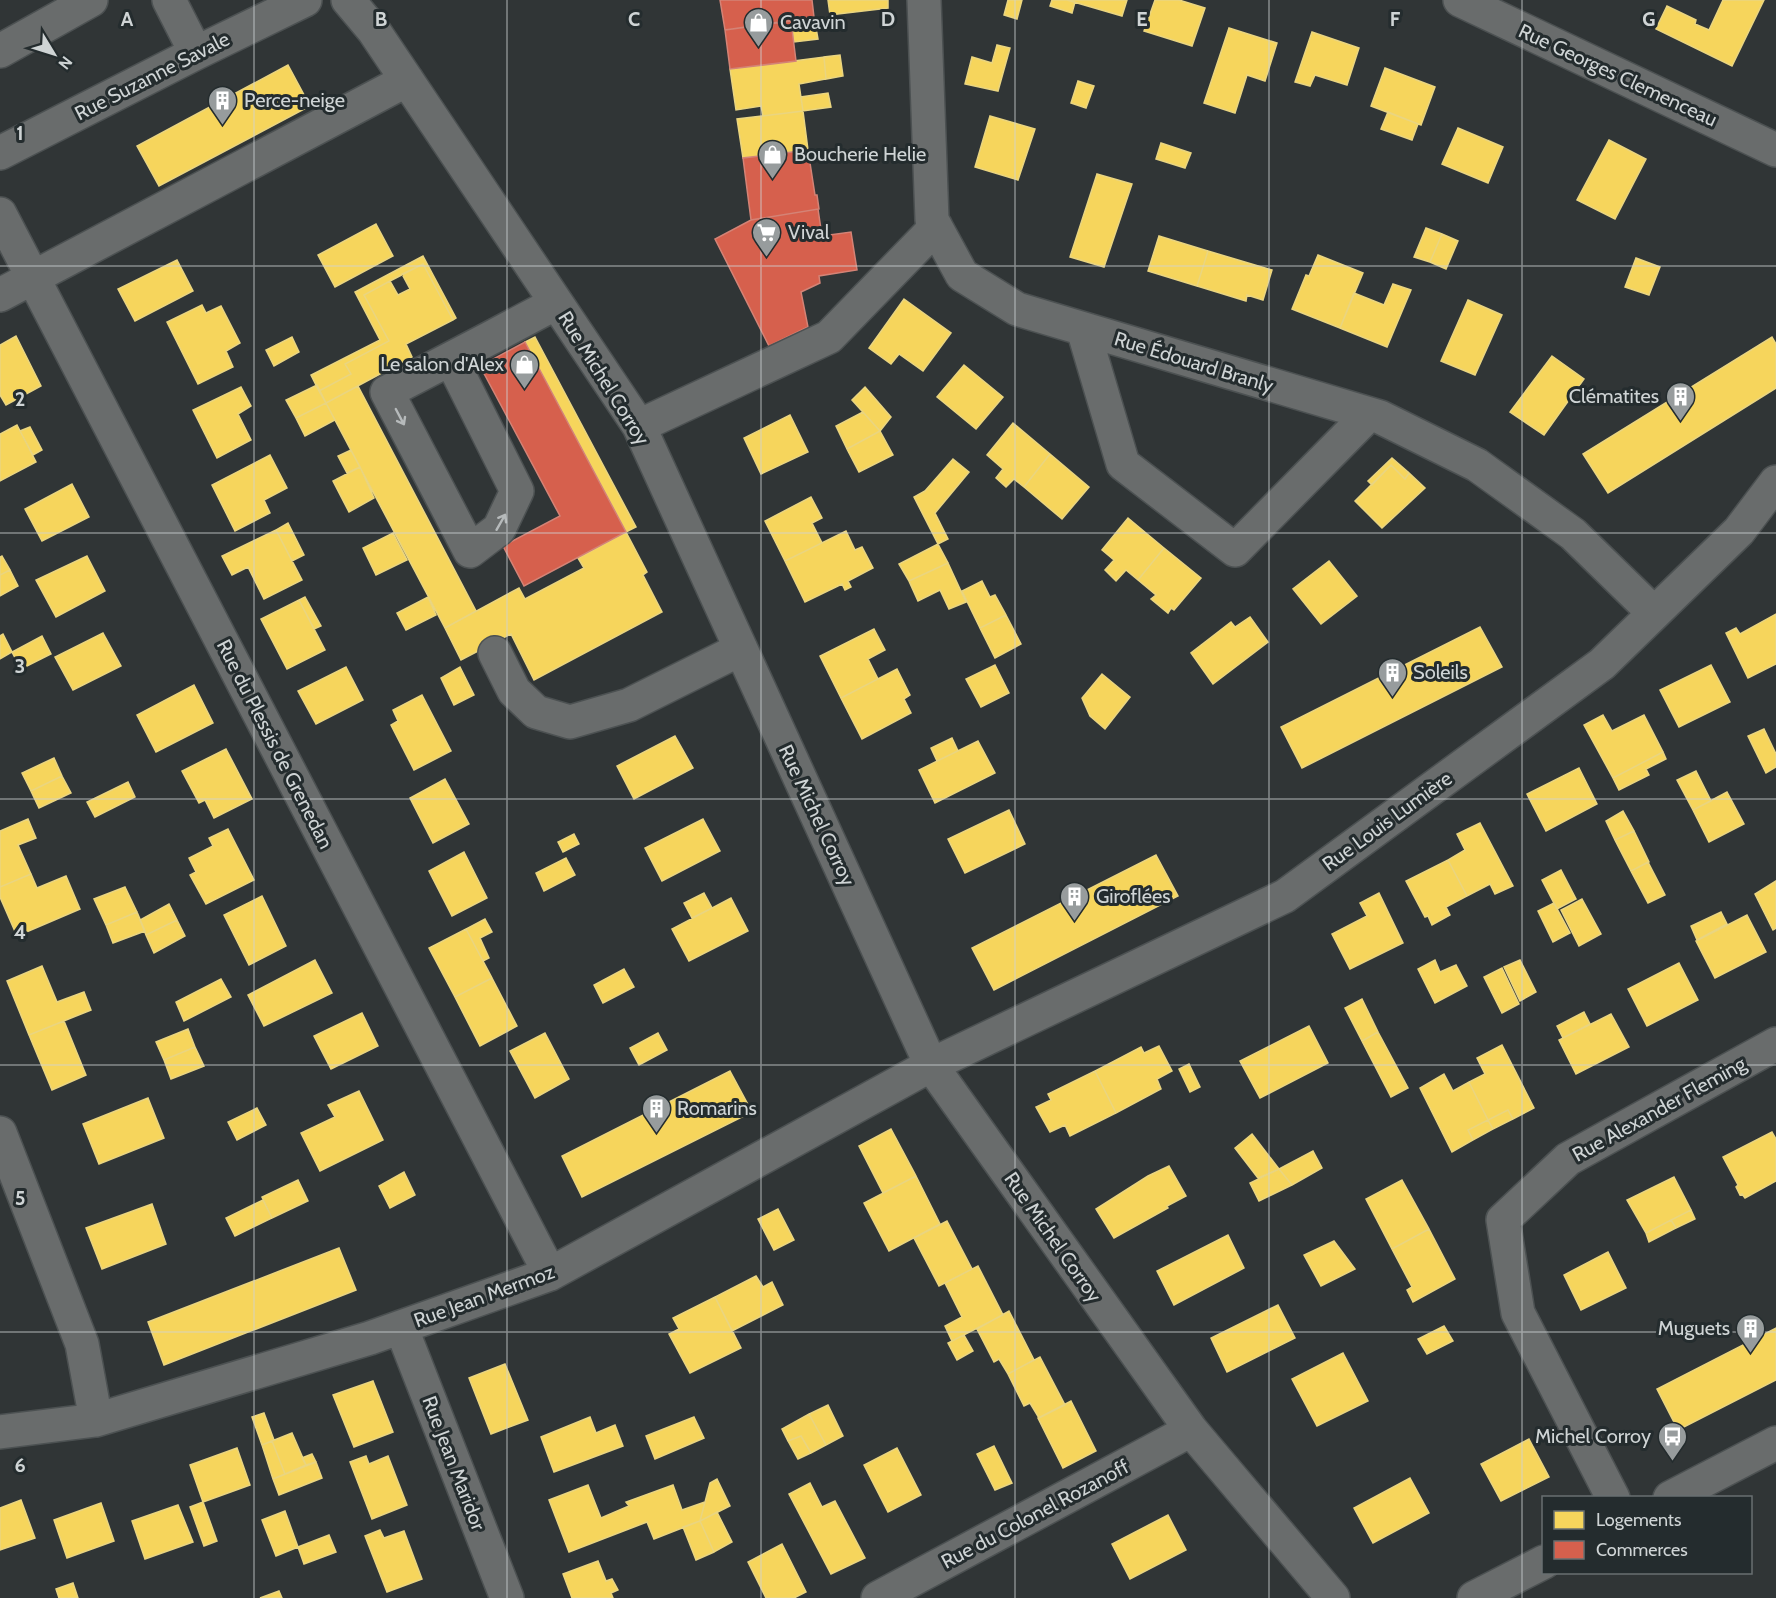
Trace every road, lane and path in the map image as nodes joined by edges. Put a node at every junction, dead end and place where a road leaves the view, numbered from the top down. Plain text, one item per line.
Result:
1 (91, 0) edge
2 (169, 0) edge
3 (305, 0) edge
4 (348, 0) edge
5 (924, 0) edge
6 (1460, 0) edge
7 (0, 51) edge
8 (196, 53) junction
9 (407, 80) junction
10 (1776, 150) edge
11 (0, 153) edge
12 (0, 214) edge
13 (936, 227) junction
14 (33, 277) junction
15 (0, 295) edge
16 (556, 303) junction
17 (1083, 329) junction
18 (451, 359) junction
19 (1369, 414) junction
20 (639, 426) junction
21 (1776, 482) edge
22 (1654, 613) junction
23 (741, 649) junction
24 (495, 653) dead end
25 (1776, 1044) edge
26 (931, 1065) junction
27 (0, 1133) edge
28 (550, 1274) junction
29 (401, 1327) junction
30 (96, 1420) junction
31 (1191, 1430) junction
32 (0, 1432) edge
33 (1776, 1443) edge
34 (1612, 1496) edge
35 (1672, 1496) edge
36 (1542, 1563) edge
37 (507, 1598) edge
38 (878, 1598) edge
39 (1333, 1598) edge
40 (1474, 1598) edge

1 - 7 street
2 - 8 street
3 - 8 street, Rue Suzanne Savale
4 - 9 street, Rue Michel Corroy
5 - 13 street, Rue Édouard Branly
6 - 10 street, Rue Georges Clemenceau
8 - 11 street, Rue Suzanne Savale
9 - 14 street
9 - 16 street, Rue Michel Corroy
12 - 14 street, Rue du Plessis de Grenedan
13 - 17 street, Rue Édouard Branly
13 - 20 street
14 - 15 street
14 - 28 street, Rue du Plessis de Grenedan
16 - 18 street
16 - 20 street, Rue Michel Corroy
17 - 19 street, Rue Édouard Branly
17 - 19 street
18 -> 18 street
19 - 22 street, Rue Édouard Branly
20 - 23 street, Rue Michel Corroy
21 - 22 street, Rue Louis Lumière
22 - 26 street, Rue Louis Lumière
23 - 24 street
23 - 26 street, Rue Michel Corroy
25 - 34 street, Rue Alexander Fleming
26 - 28 street, Rue Jean Mermoz
26 - 31 street, Rue Michel Corroy
27 - 30 street
28 - 29 street, Rue Jean Mermoz
29 - 30 street, Rue Jean Mermoz
29 - 37 street, Rue Jean Maridor
30 - 32 street, Rue Jean Mermoz
31 - 38 street, Rue du Colonel Rozanoff
31 - 39 street, Rue Michel Corroy
33 - 35 street
36 - 40 street

